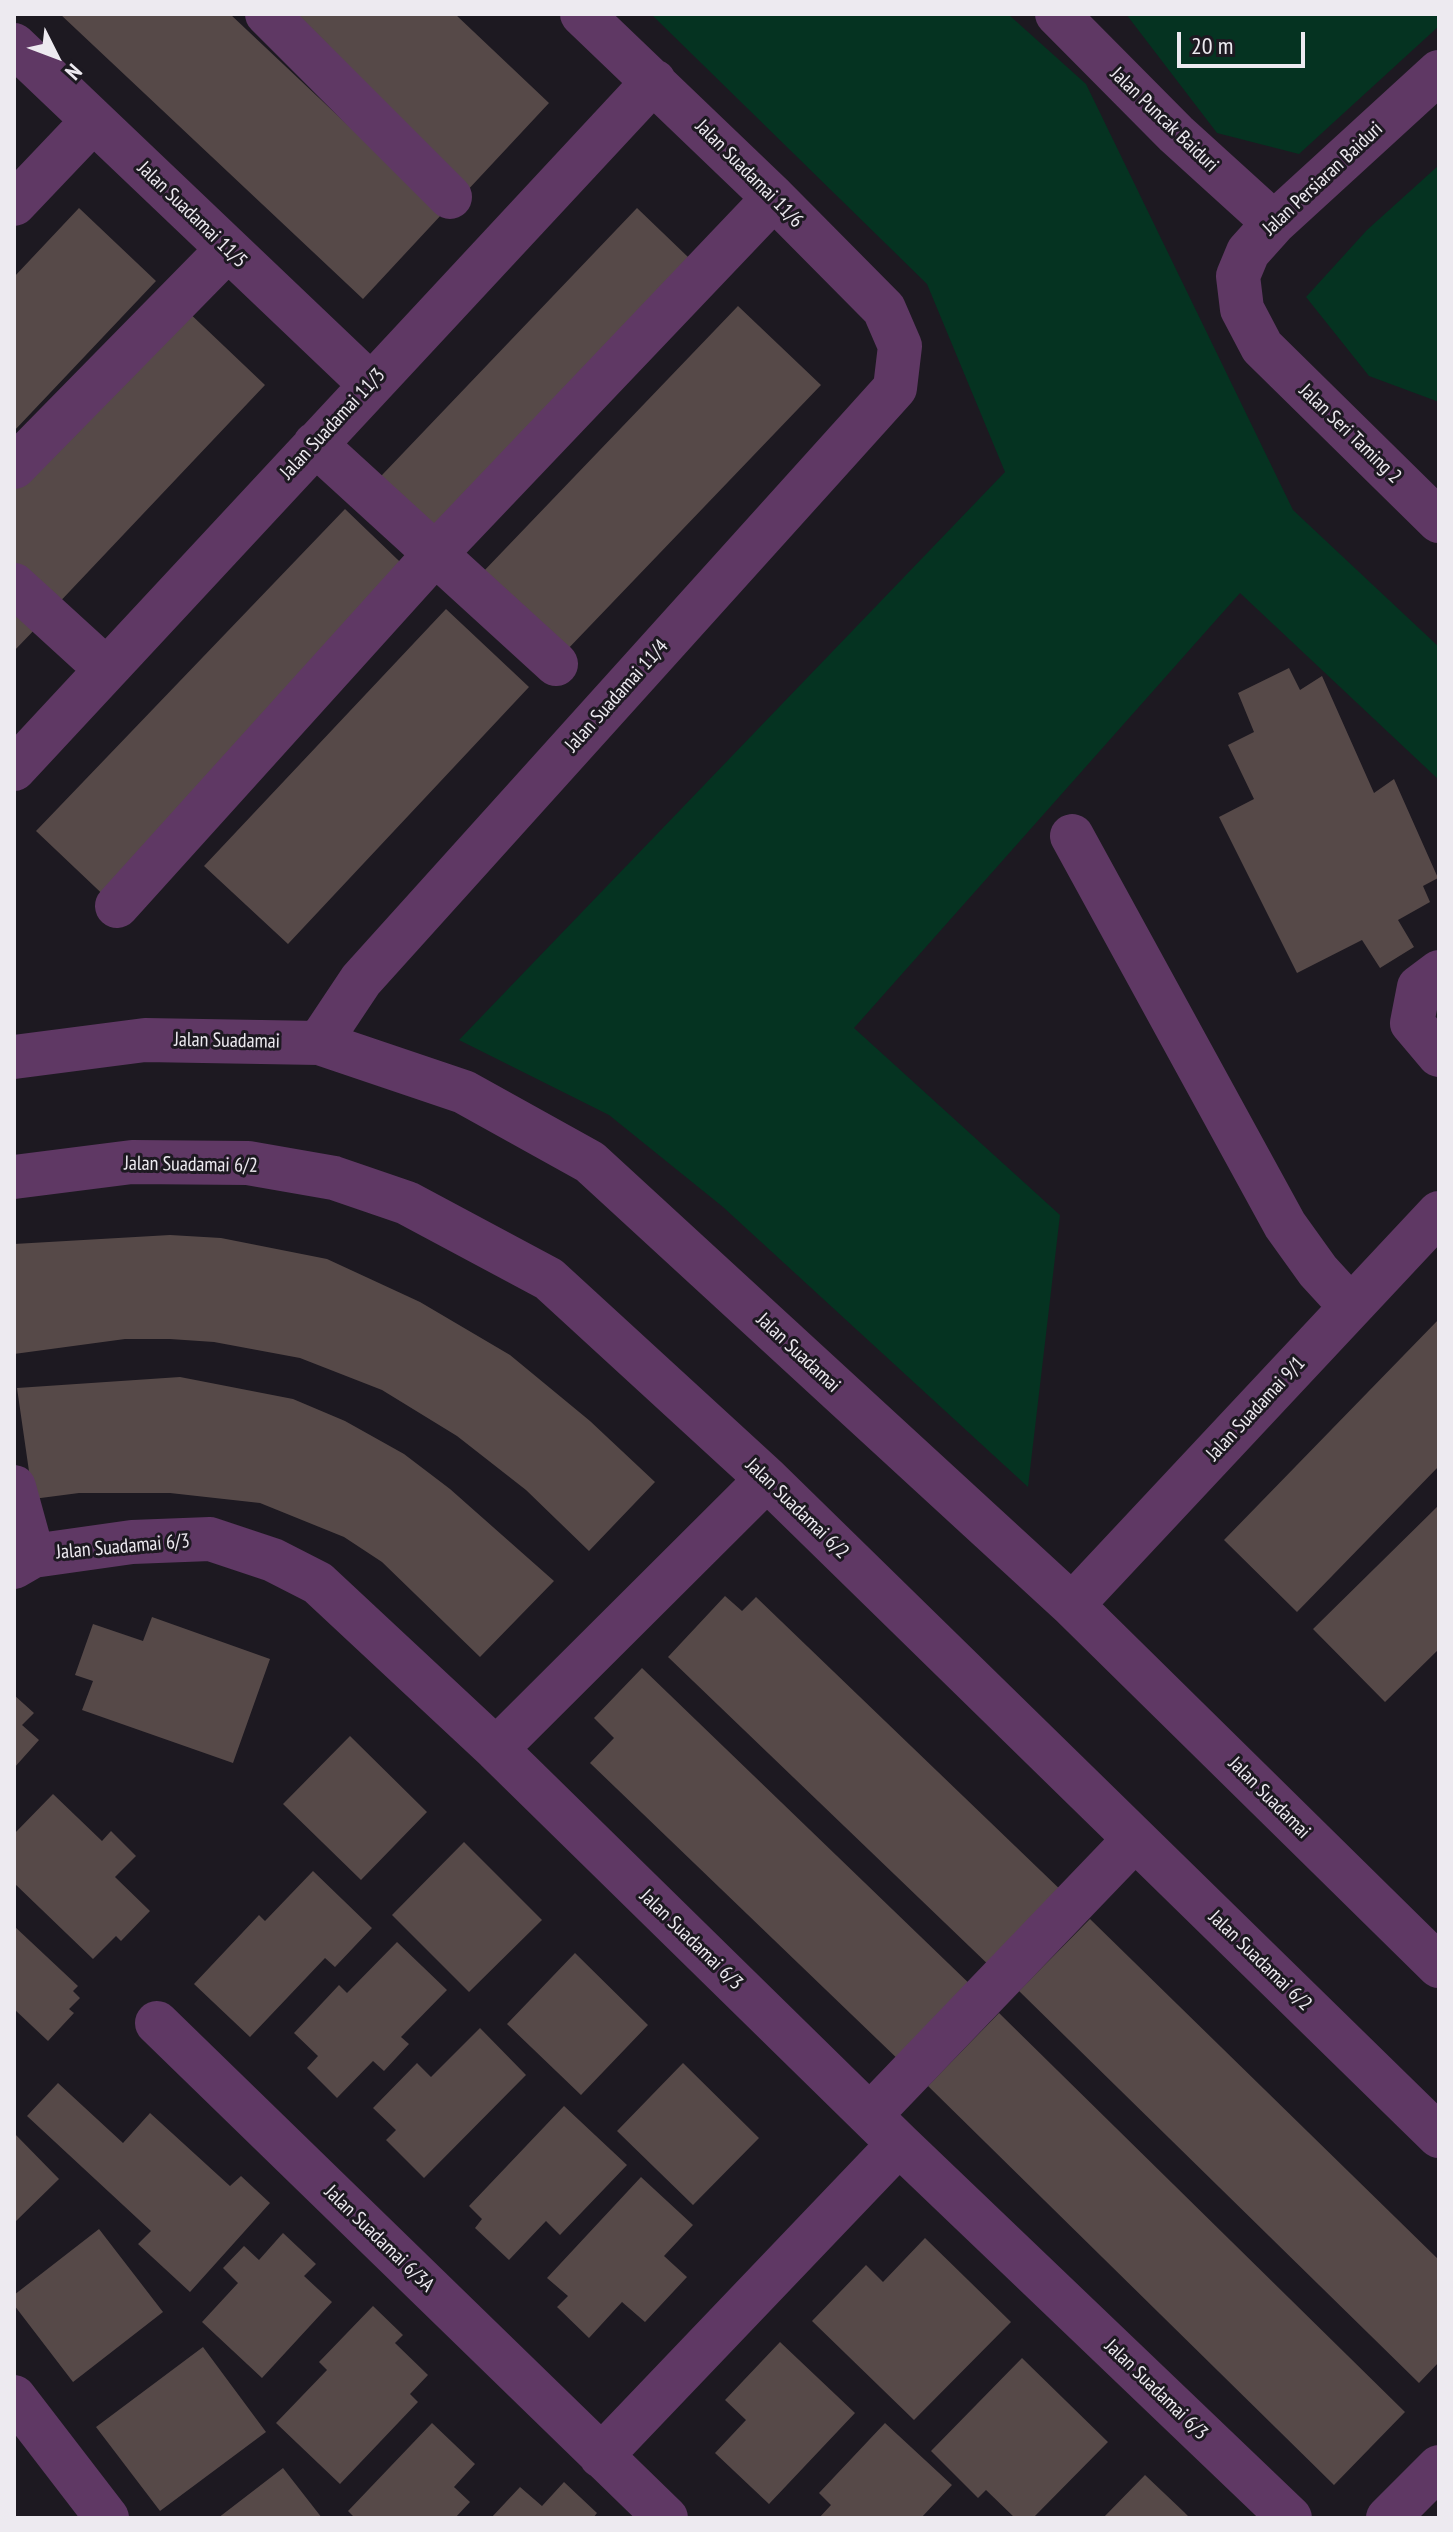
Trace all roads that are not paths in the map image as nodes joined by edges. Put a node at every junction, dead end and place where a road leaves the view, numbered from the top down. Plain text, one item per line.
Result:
1 (267, 14) edge
2 (582, 14) edge
3 (1057, 14) edge
4 (14, 45) edge
5 (1439, 72) edge
6 (654, 81) junction
7 (93, 121) junction
8 (450, 197) dead end
9 (774, 198) junction
10 (14, 204) edge
11 (1274, 223) junction
12 (228, 249) junction
13 (900, 346) joint
14 (1262, 347) joint
15 (370, 384) junction
16 (315, 444) junction
17 (14, 467) edge
18 (1439, 521) edge
19 (435, 554) junction
20 (14, 585) edge
21 (556, 664) dead end
22 (106, 669) junction
23 (14, 769) edge
24 (1072, 836) dead end
25 (117, 906) dead end
26 (1439, 972) edge
27 (319, 1043) junction
28 (1439, 1055) edge
29 (14, 1057) edge
30 (14, 1177) edge
31 (1439, 1213) edge
32 (1351, 1307) junction
33 (767, 1479) junction
34 (14, 1487) edge
35 (24, 1561) edge
36 (1072, 1605) junction
37 (496, 1749) junction
38 (1135, 1839) junction
39 (1439, 1966) edge
40 (157, 2023) dead end
41 (884, 2130) junction
42 (1439, 2136) edge
43 (22, 2424) edge
44 (601, 2456) junction
45 (1439, 2467) edge
46 (107, 2518) edge
47 (666, 2518) edge
48 (1290, 2518) edge
49 (1388, 2518) edge

1 - 8 street
2 - 6 street, Jalan Suadamai 11/6
3 - 11 street, Jalan Puncak Baiduri
4 - 7 street, Jalan Suadamai 11/5
5 - 11 street, Jalan Persiaran Baiduri
6 - 9 street, Jalan Suadamai 11/6
6 - 15 street, Jalan Suadamai 11/3
7 - 10 street
7 - 12 street, Jalan Suadamai 11/5
9 - 13 street, Jalan Suadamai 11/6
9 - 19 street
11 - 14 street, Jalan Persiaran Baiduri
12 - 15 street, Jalan Suadamai 11/5
12 - 17 street
13 - 27 street, Jalan Suadamai 11/4
14 - 18 street, Jalan Seri Taming 2
15 - 16 street, Jalan Suadamai 11/3
16 - 19 street
16 - 22 street, Jalan Suadamai 11/3
19 - 21 street
19 - 25 street
20 - 22 street
22 - 23 street, Jalan Suadamai 11/3
24 - 32 street
26 - 28 street
27 - 29 street, Jalan Suadamai
27 - 36 street, Jalan Suadamai
30 - 33 street, Jalan Suadamai 6/2
31 - 32 street, Jalan Suadamai 9/1
32 - 36 street, Jalan Suadamai 9/1
33 - 37 street
33 - 38 street, Jalan Suadamai 6/2
34 - 35 street
35 - 37 street, Jalan Suadamai 6/3
36 - 39 street, Jalan Suadamai
37 - 41 street, Jalan Suadamai 6/3
38 - 41 street
38 - 42 street, Jalan Suadamai 6/2
40 - 44 street, Jalan Suadamai 6/3A
41 - 44 street
41 - 48 street, Jalan Suadamai 6/3
43 - 46 street
44 - 47 street, Jalan Suadamai 6/3A
45 - 49 street

